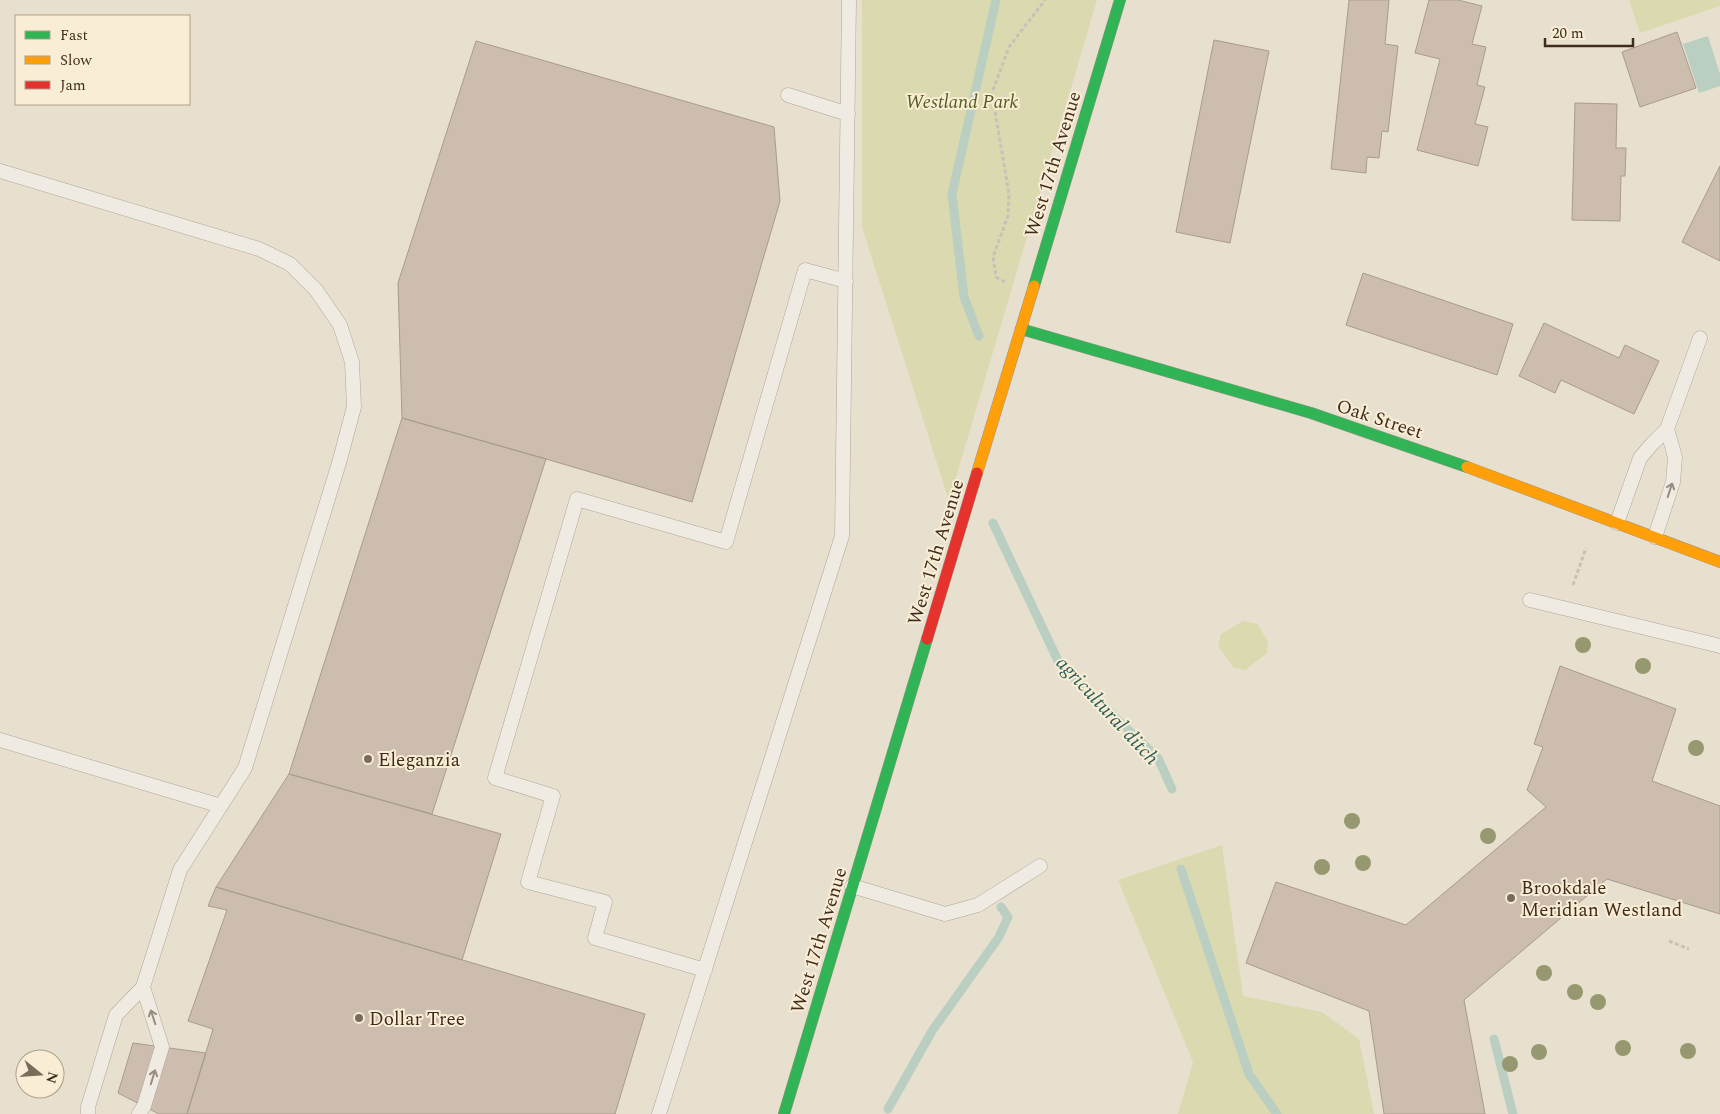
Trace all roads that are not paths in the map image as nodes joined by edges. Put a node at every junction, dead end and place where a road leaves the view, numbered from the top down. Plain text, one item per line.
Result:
1 (849, 0) edge
2 (1120, 0) edge
3 (788, 95) dead end
4 (848, 114) junction
5 (0, 171) edge
6 (846, 281) junction
7 (1021, 329) junction
8 (1700, 338) dead end
9 (1668, 429) junction
10 (1617, 522) junction
11 (1655, 537) junction
12 (1720, 562) edge
13 (1530, 600) dead end
14 (1720, 646) edge
15 (0, 740) edge
16 (221, 806) junction
17 (1040, 866) dead end
18 (852, 886) junction
19 (705, 970) junction
20 (143, 987) junction
21 (88, 1114) edge
22 (139, 1114) edge
23 (659, 1114) edge
24 (784, 1114) edge

1 - 4 lane
2 - 7 street, West 17th Avenue
3 - 4 lane
4 - 6 lane
5 - 16 lane
6 - 19 lane
6 - 19 lane
7 - 10 street, Oak Street
7 - 18 street, West 17th Avenue
8 - 9 lane
9 - 10 lane
11 -> 9 lane
10 - 11 street, Oak Street
11 - 12 street, Oak Street
13 - 14 lane
15 - 16 lane
16 - 20 lane
17 - 18 lane
18 - 24 street, West 17th Avenue
19 - 23 lane
20 - 21 lane
22 -> 20 lane

